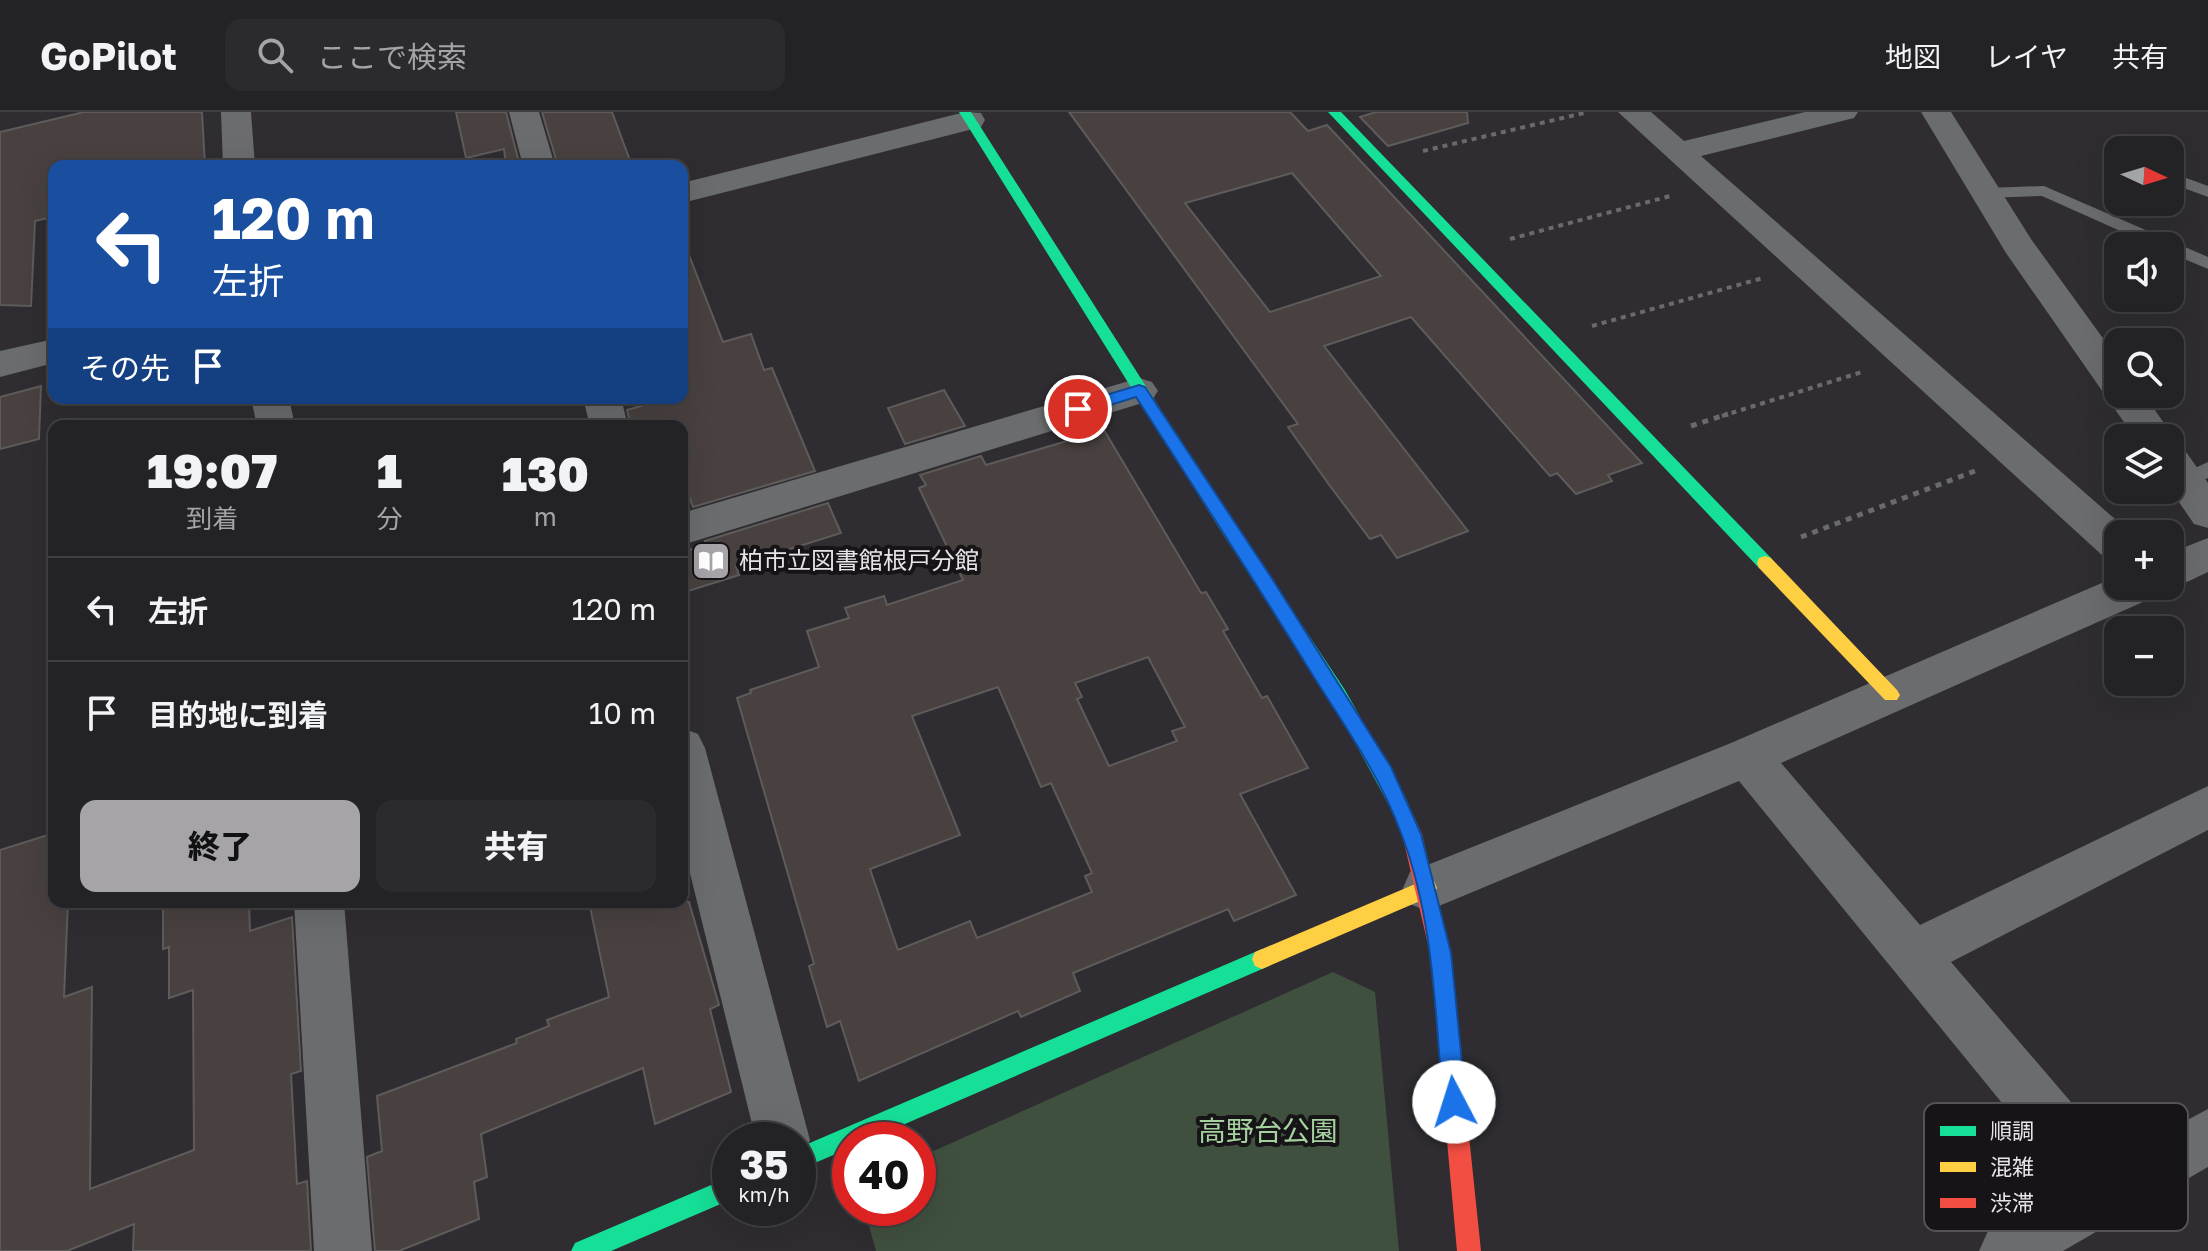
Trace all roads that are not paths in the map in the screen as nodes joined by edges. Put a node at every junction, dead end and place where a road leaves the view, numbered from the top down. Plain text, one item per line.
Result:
1 (236, 112) edge
2 (524, 112) edge
3 (1334, 112) edge
4 (1633, 112) edge
5 (1843, 112) edge
6 (1936, 112) edge
7 (967, 116) edge
8 (1677, 152) junction
9 (239, 160) edge
10 (537, 160) edge
11 (2184, 183) edge
12 (688, 191) edge
13 (2208, 192) edge
14 (1986, 193) junction
15 (2137, 232) edge
16 (2184, 253) edge
17 (2208, 263) edge
18 (48, 352) edge
19 (0, 364) edge
20 (2104, 366) edge
21 (1139, 391) junction
22 (2188, 470) edge
23 (2208, 513) edge
24 (688, 527) edge
25 (2104, 533) edge
26 (2208, 554) edge
27 (2184, 565) edge
28 (2105, 600) edge
29 (1891, 695) junction
30 (1747, 757) junction
31 (688, 771) edge
32 (2208, 807) edge
33 (1427, 888) junction
34 (319, 908) edge
35 (1914, 954) junction
36 (2037, 1103) edge
37 (778, 1122) edge
38 (2208, 1136) edge
39 (2188, 1148) edge
40 (816, 1151) edge
41 (712, 1196) edge
42 (2044, 1231) edge
43 (343, 1251) edge
44 (583, 1251) edge
45 (1469, 1251) edge
46 (2008, 1251) edge

1 - 9 street
2 - 10 street
3 - 29 street
4 - 8 street
5 - 8 street
6 - 14 street
7 - 12 street
7 - 21 street
8 - 25 street
11 - 13 lane
14 - 15 lane
14 - 20 street
16 - 17 lane
18 - 19 street
21 - 24 street
21 - 33 street
22 - 23 street
26 - 27 street
28 - 29 street
29 - 30 street
30 - 33 street
30 - 35 street
31 - 37 street
32 - 35 street
33 - 40 street
33 - 45 street
34 - 43 street
35 - 36 street
38 - 39 street
41 - 44 street
42 - 46 street

